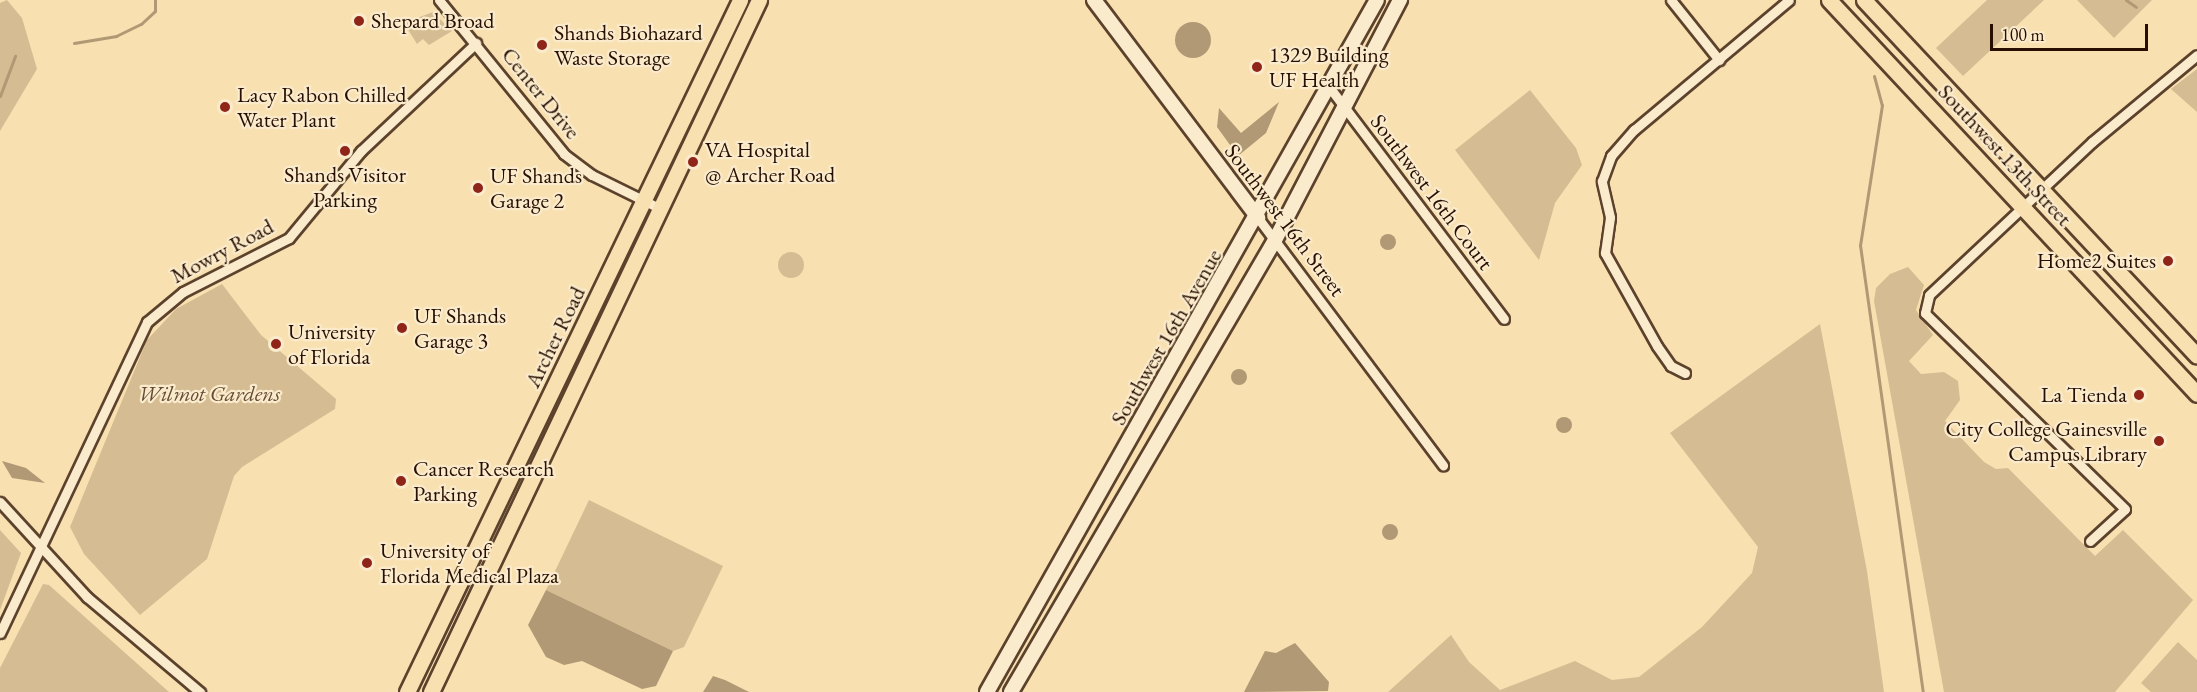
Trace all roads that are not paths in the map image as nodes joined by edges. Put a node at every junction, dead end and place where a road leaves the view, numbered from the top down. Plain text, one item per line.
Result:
1 (439, 0) edge
2 (740, 0) edge
3 (759, 0) edge
4 (1094, 0) edge
5 (1377, 0) edge
6 (1400, 0) edge
7 (1671, 0) edge
8 (1789, 0) edge
9 (1829, 0) edge
10 (1864, 0) edge
11 (476, 43) junction
12 (2197, 55) edge
13 (1719, 60) junction
14 (1330, 88) junction
15 (1344, 107) junction
16 (2041, 190) junction
17 (646, 202) junction
18 (2024, 208) junction
19 (661, 209) junction
20 (1258, 218) junction
21 (1275, 240) junction
22 (1504, 319) dead end
23 (2193, 352) edge
24 (2170, 365) junction
25 (1685, 373) dead end
26 (2194, 388) edge
27 (1443, 465) dead end
28 (0, 502) edge
29 (2090, 541) dead end
30 (42, 548) junction
31 (0, 633) edge
32 (200, 692) edge
33 (407, 692) edge
34 (431, 692) edge
35 (987, 692) edge
36 (1011, 692) edge

1 - 11 street, Center Drive
2 - 17 main road, Archer Road
3 - 19 main road, Archer Road
4 - 20 main road, Southwest 16th Street
5 - 14 main road, Southwest 16th Avenue
6 - 15 main road, Southwest 16th Avenue
7 - 13 street
8 - 13 street
9 - 18 main road, Southwest 13th Street
10 - 16 main road, Southwest 13th Street
11 - 17 street, Center Drive
11 - 30 street, Mowry Road
12 - 16 street
13 - 25 street
14 - 15 street, Southwest 16th Court
14 - 20 main road, Southwest 16th Avenue
15 - 21 main road, Southwest 16th Avenue
15 - 22 street, Southwest 16th Court
16 - 18 street
16 - 23 main road, Southwest 13th Street
17 - 19 street, Center Drive
17 - 33 main road, Archer Road
18 - 24 main road, Southwest 13th Street
18 - 29 street
19 - 34 main road, Archer Road
20 - 21 street, Southwest 16th Street
20 - 35 main road, Southwest 16th Avenue
21 - 27 street, Southwest 16th Street
21 - 36 main road, Southwest 16th Avenue
23 - 24 main road
24 - 26 main road, Southwest 13th Street
28 - 30 street
30 - 31 street, Mowry Road
30 - 32 street

